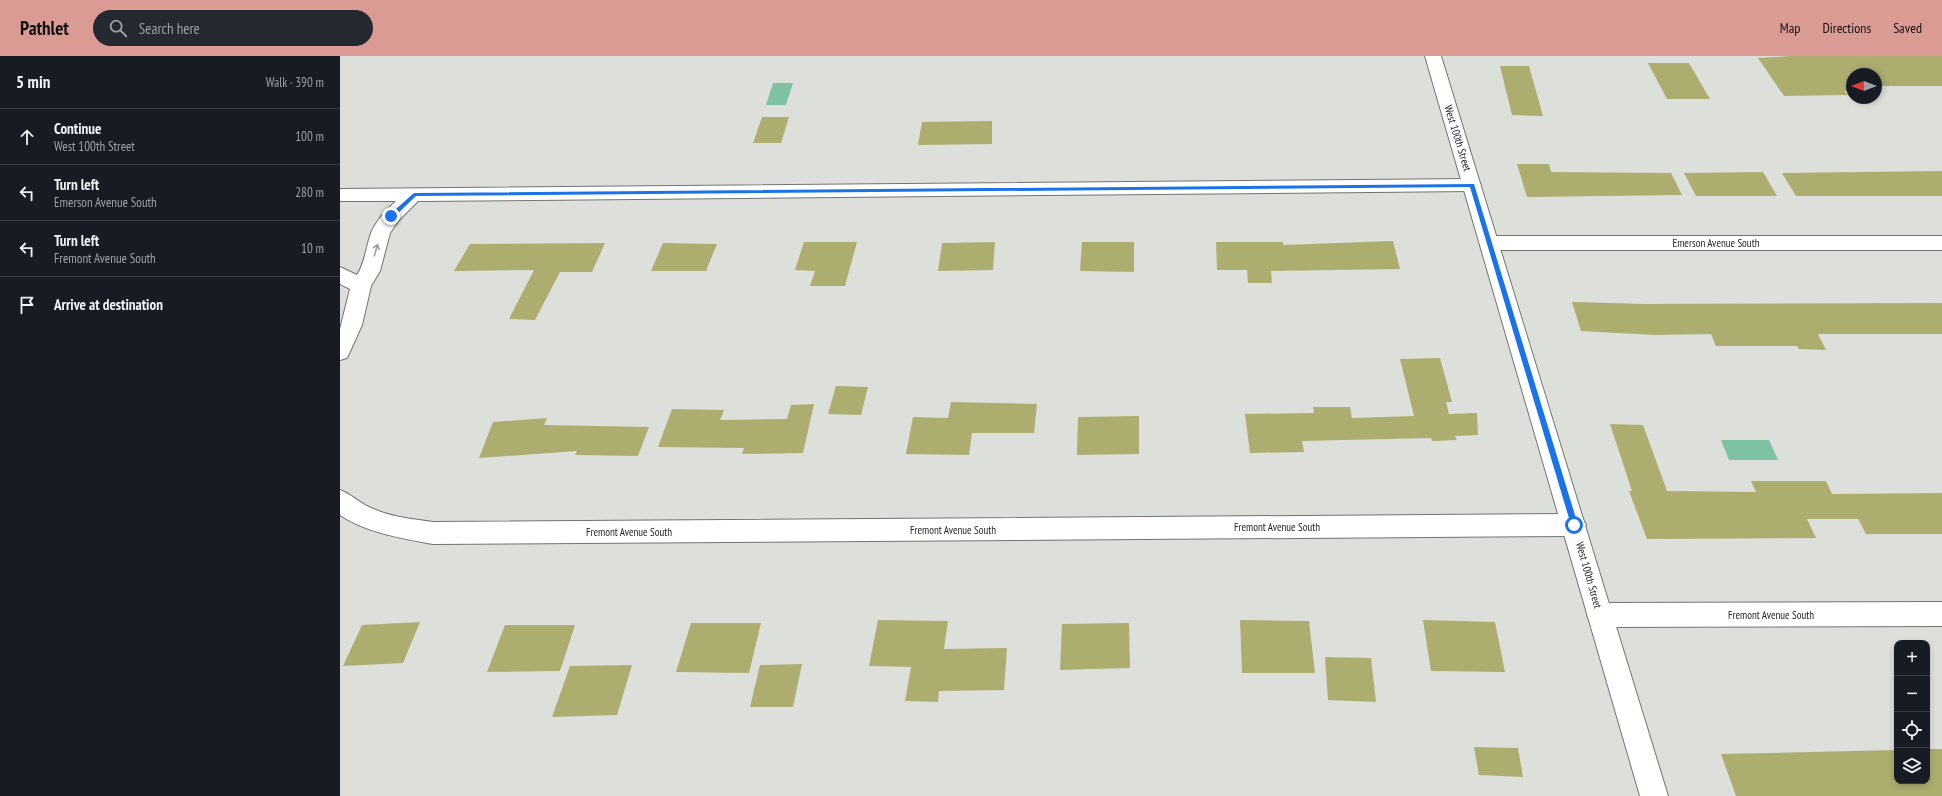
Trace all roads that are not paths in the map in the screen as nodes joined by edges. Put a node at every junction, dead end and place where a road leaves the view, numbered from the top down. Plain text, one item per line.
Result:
1 (1433, 56) edge
2 (1472, 185) junction
3 (414, 194) junction
4 (340, 195) edge
5 (1490, 243) junction
6 (1942, 243) edge
7 (340, 274) edge
8 (361, 286) junction
9 (340, 352) edge
10 (340, 500) edge
11 (1574, 525) junction
12 (1942, 614) edge
13 (1600, 615) junction
14 (1654, 796) edge

1 - 2 street, West 100th Street
2 - 3 street
2 - 5 street, West 100th Street
3 - 4 street
8 -> 3 street
5 - 6 street, Emerson Avenue South
5 - 11 street, West 100th Street
7 - 8 street
8 - 9 street
10 - 11 street, Fremont Avenue South
11 - 13 street, West 100th Street
12 - 13 street, Fremont Avenue South
13 - 14 street, West 100th Street

